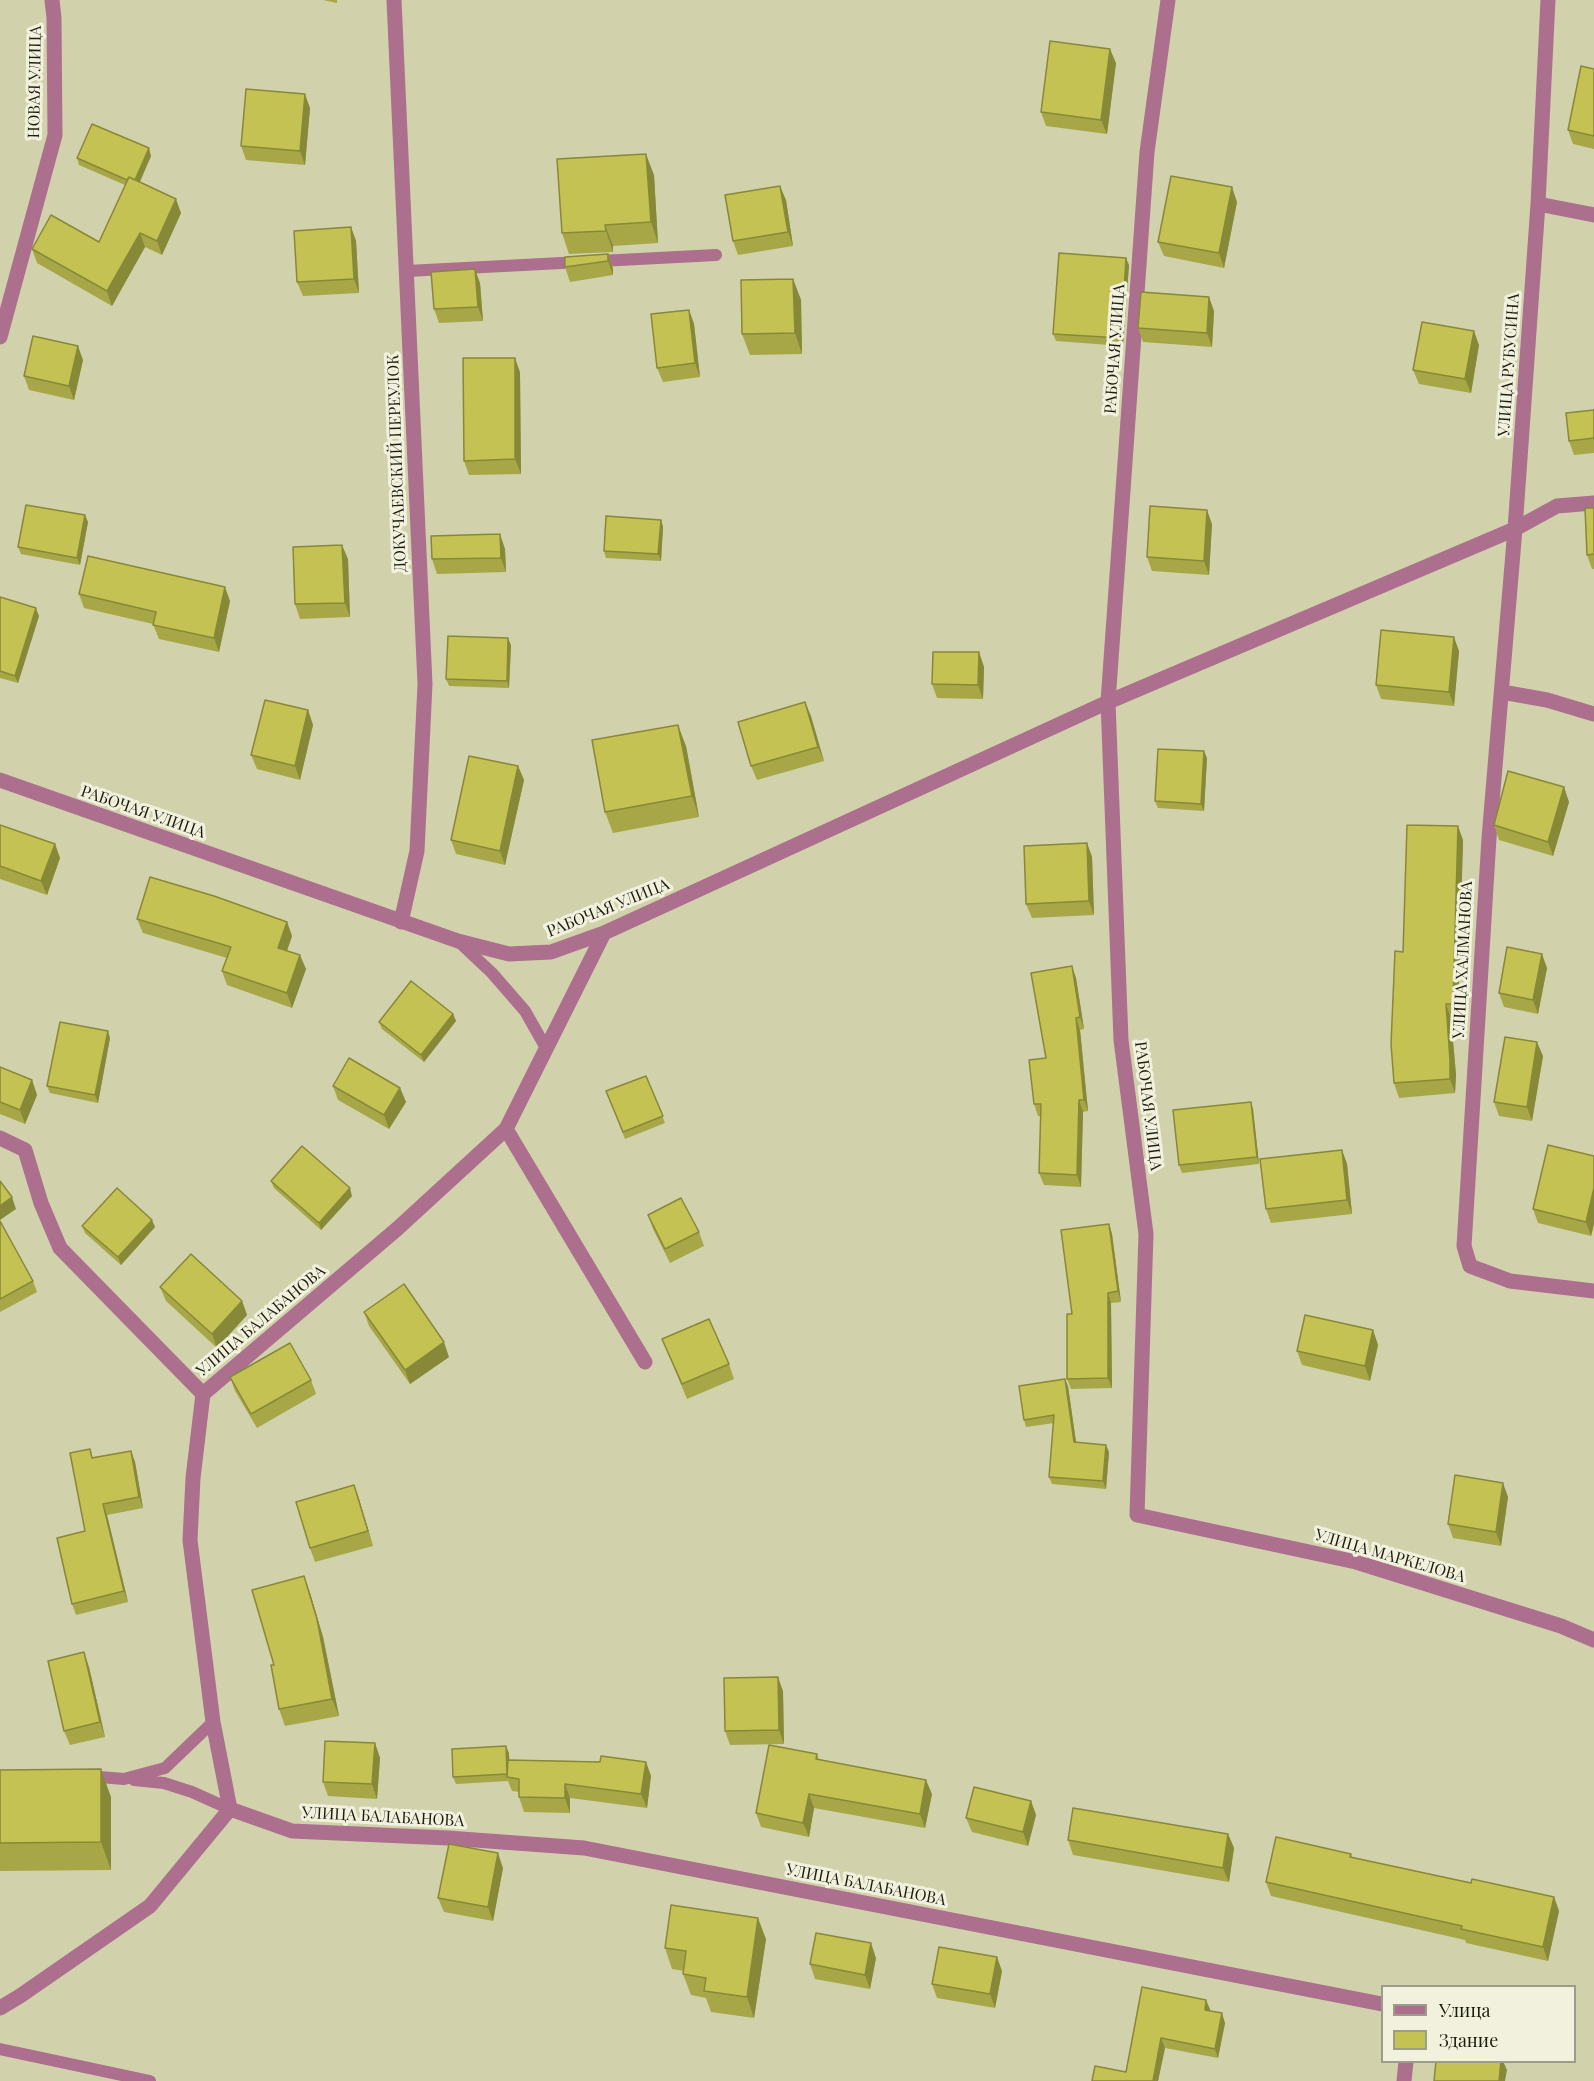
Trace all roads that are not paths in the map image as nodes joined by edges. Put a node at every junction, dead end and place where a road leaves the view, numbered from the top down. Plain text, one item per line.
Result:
1 (52, 0) edge
2 (394, 0) edge
3 (1168, 0) edge
4 (1548, 0) edge
5 (1538, 204) junction
6 (1594, 215) edge
7 (716, 255) dead end
8 (407, 271) junction
9 (0, 337) edge
10 (1594, 503) edge
11 (1515, 530) junction
12 (1502, 693) junction
13 (1108, 702) junction
14 (1594, 714) edge
15 (0, 780) edge
16 (401, 922) junction
17 (604, 933) junction
18 (459, 941) junction
19 (546, 1048) junction
20 (506, 1129) junction
21 (0, 1138) edge
22 (1594, 1291) edge
23 (645, 1362) dead end
24 (203, 1394) junction
25 (1137, 1515) joint
26 (1594, 1640) edge
27 (213, 1722) junction
28 (77, 1776) edge
29 (124, 1779) junction
30 (230, 1809) junction
31 (1381, 2004) edge
32 (0, 2008) edge
33 (0, 2049) edge
34 (1406, 2063) edge
35 (150, 2081) edge
36 (1404, 2081) edge

1 - 9 street, НОВАЯ УЛИЦА
2 - 8 street, ДОКУЧАЕВСКИЙ ПЕРЕУЛОК
3 - 13 street, РАБОЧАЯ УЛИЦА
4 - 5 street, УЛИЦА РУБУСИНА
5 - 6 street
5 - 11 street, УЛИЦА РУБУСИНА
7 - 8 lane
8 - 16 street, ДОКУЧАЕВСКИЙ ПЕРЕУЛОК
10 - 11 street, РАБОЧАЯ УЛИЦА
11 - 12 street, УЛИЦА ХАЛМАНОВА
11 - 13 street, РАБОЧАЯ УЛИЦА
12 - 14 street
12 - 22 street, УЛИЦА ХАЛМАНОВА
13 - 17 street, РАБОЧАЯ УЛИЦА
13 - 25 street, РАБОЧАЯ УЛИЦА
15 - 16 street, РАБОЧАЯ УЛИЦА
16 - 18 street, РАБОЧАЯ УЛИЦА
17 - 18 street, РАБОЧАЯ УЛИЦА
17 - 19 street, УЛИЦА БАЛАБАНОВА
18 - 19 lane
19 - 20 street, УЛИЦА БАЛАБАНОВА
20 - 23 street
20 - 24 street, УЛИЦА БАЛАБАНОВА
21 - 24 street
24 - 27 street, УЛИЦА БАЛАБАНОВА
25 - 26 street, УЛИЦА МАРКЕЛОВА
27 - 29 lane
27 - 30 street, УЛИЦА БАЛАБАНОВА
28 - 29 lane
29 - 30 lane
30 - 31 street, УЛИЦА БАЛАБАНОВА
30 - 32 street
33 - 35 lane
34 - 36 street

